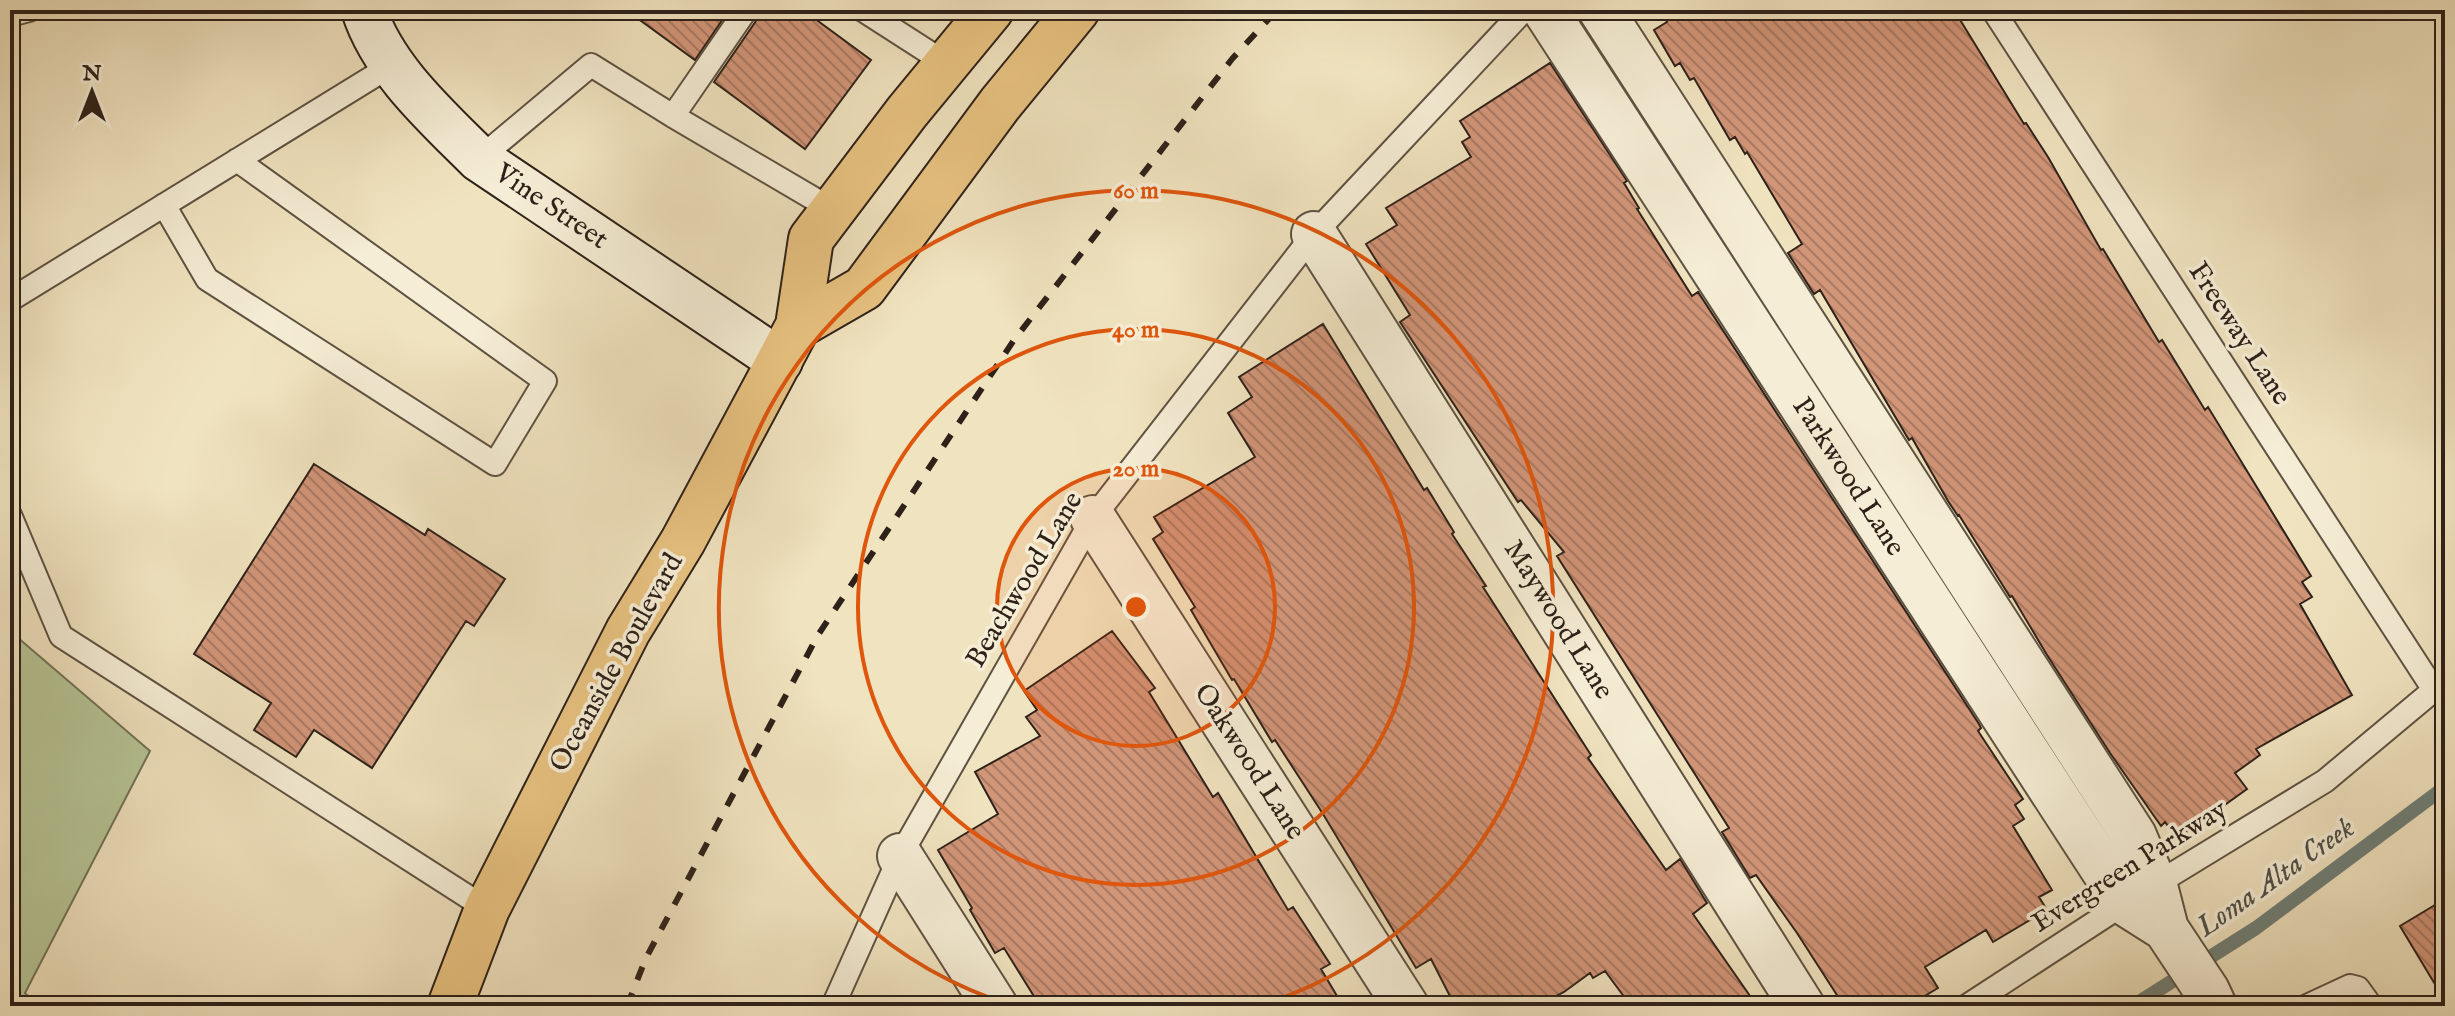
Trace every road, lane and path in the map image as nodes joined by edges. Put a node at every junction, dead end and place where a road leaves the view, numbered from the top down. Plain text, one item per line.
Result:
1 (29, 10) edge
2 (746, 10) edge
3 (863, 10) edge
4 (991, 10) edge
5 (1077, 10) edge
6 (1524, 10) edge
7 (1545, 10) edge
8 (1601, 10) edge
9 (1993, 10) edge
10 (371, 13) edge
11 (10, 15) edge
12 (947, 64) junction
13 (392, 65) junction
14 (673, 116) junction
15 (479, 159) junction
16 (237, 160) junction
17 (164, 205) junction
18 (833, 210) junction
19 (1314, 234) junction
20 (10, 300) edge
21 (789, 344) junction
22 (10, 515) edge
23 (1093, 518) junction
24 (2434, 690) joint
25 (900, 856) junction
26 (2140, 895) junction
27 (487, 909) junction
28 (2211, 998) edge
29 (450, 1006) edge
30 (833, 1006) edge
31 (995, 1006) edge
32 (1406, 1006) edge
33 (1802, 1006) edge
34 (1967, 1006) edge
35 (2307, 1006) edge
36 (2371, 1006) edge

1 - 11 lane
2 - 14 lane
3 - 12 lane
4 - 12 main road, Oceanside Boulevard
5 - 21 main road
6 - 19 lane, Beachwood Lane
7 - 26 street, Parkwood Lane
8 - 26 street, Parkwood Lane
9 - 24 lane, Freeway Lane
10 - 13 street, Vine Street
12 - 18 main road, Oceanside Boulevard
13 - 15 street, Vine Street
13 - 16 lane
14 - 15 lane
14 - 18 lane
15 - 21 street, Vine Street
16 - 17 lane
16 - 17 lane
17 - 20 lane
18 - 21 main road, Oceanside Boulevard
19 - 23 lane, Beachwood Lane
19 - 33 street, Maywood Lane
21 - 27 main road, Oceanside Boulevard
22 - 27 lane
23 - 25 lane, Beachwood Lane
23 - 32 street, Oakwood Lane
24 - 26 lane, Evergreen Parkway
25 - 30 lane, Beachwood Lane
25 - 31 street
26 - 28 street, Parkwood Lane
26 - 34 lane, Evergreen Parkway
27 - 29 main road, Oceanside Boulevard
35 - 36 lane

